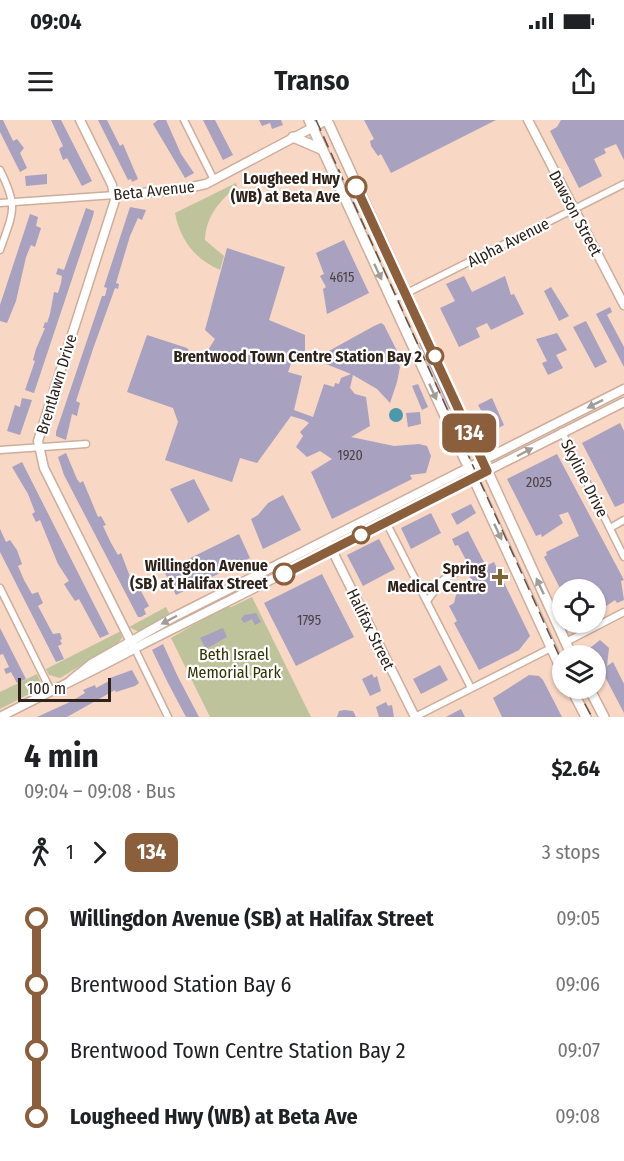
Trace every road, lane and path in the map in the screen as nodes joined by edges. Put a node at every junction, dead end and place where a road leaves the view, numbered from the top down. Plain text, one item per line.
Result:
1 (80, 120) edge
2 (184, 120) edge
3 (327, 120) edge
4 (528, 120) edge
5 (311, 124) edge
6 (293, 137) junction
7 (321, 149) junction
8 (0, 170) edge
9 (214, 180) junction
10 (624, 184) edge
11 (115, 195) junction
12 (13, 202) junction
13 (0, 203) edge
14 (574, 209) junction
15 (0, 250) edge
16 (406, 294) junction
17 (391, 301) junction
18 (624, 305) edge
19 (624, 389) edge
20 (624, 402) edge
21 (562, 432) junction
22 (86, 444) dead end
23 (38, 447) junction
24 (0, 450) edge
25 (483, 461) junction
26 (468, 468) junction
27 (487, 471) junction
28 (473, 478) junction
29 (624, 520) edge
30 (386, 522) junction
31 (609, 528) junction
32 (327, 541) junction
33 (331, 550) junction
34 (624, 557) edge
35 (463, 569) dead end
36 (0, 588) edge
37 (427, 601) junction
38 (624, 612) edge
39 (566, 642) junction
40 (133, 645) junction
41 (567, 645) edge
42 (551, 648) joint
43 (471, 688) junction
44 (51, 691) junction
45 (577, 699) edge
46 (595, 699) edge
47 (0, 717) edge
48 (168, 717) edge
49 (415, 717) edge
50 (586, 717) edge
51 (604, 717) edge

1 - 11 main road
2 - 9 street
3 - 5 main road, Beta Avenue
3 - 16 main road
4 - 14 main road, Dawson Street
5 - 6 main road, Beta Avenue
5 - 7 main road
6 - 7 main road
6 - 9 main road, Beta Avenue
7 -> 17 main road
8 - 12 street
9 - 11 main road, Beta Avenue
10 - 14 street, Alpha Avenue
11 - 12 street, Beta Avenue
11 - 23 main road, Brentlawn Drive
12 - 13 street, Beta Avenue
12 - 15 street
14 - 16 street, Alpha Avenue
14 - 18 main road, Dawson Street
16 - 17 street, Alpha Avenue
16 - 25 main road
17 -> 26 main road
19 -> 25 main road
20 - 21 main road
27 -> 21 main road
21 - 31 street, Skyline Drive
22 - 23 street
23 - 24 street
23 - 40 main road, Brentlawn Drive
25 - 26 main road
25 - 27 main road
26 - 28 main road
26 - 32 main road
27 - 28 main road
39 -> 27 main road
28 - 30 main road
28 -> 42 main road
29 - 31 street
30 - 33 main road
30 - 37 street
31 - 34 street, Skyline Drive
32 - 33 main road, Halifax Street
32 -> 40 main road
33 - 40 main road
33 - 49 main road, Halifax Street
35 - 37 street
36 - 44 street
37 - 43 street
38 - 39 street
39 - 41 main road
40 - 44 main road
40 - 48 street
42 - 43 street
43 - 49 street
44 - 47 main road
45 - 50 main road
46 - 51 main road

